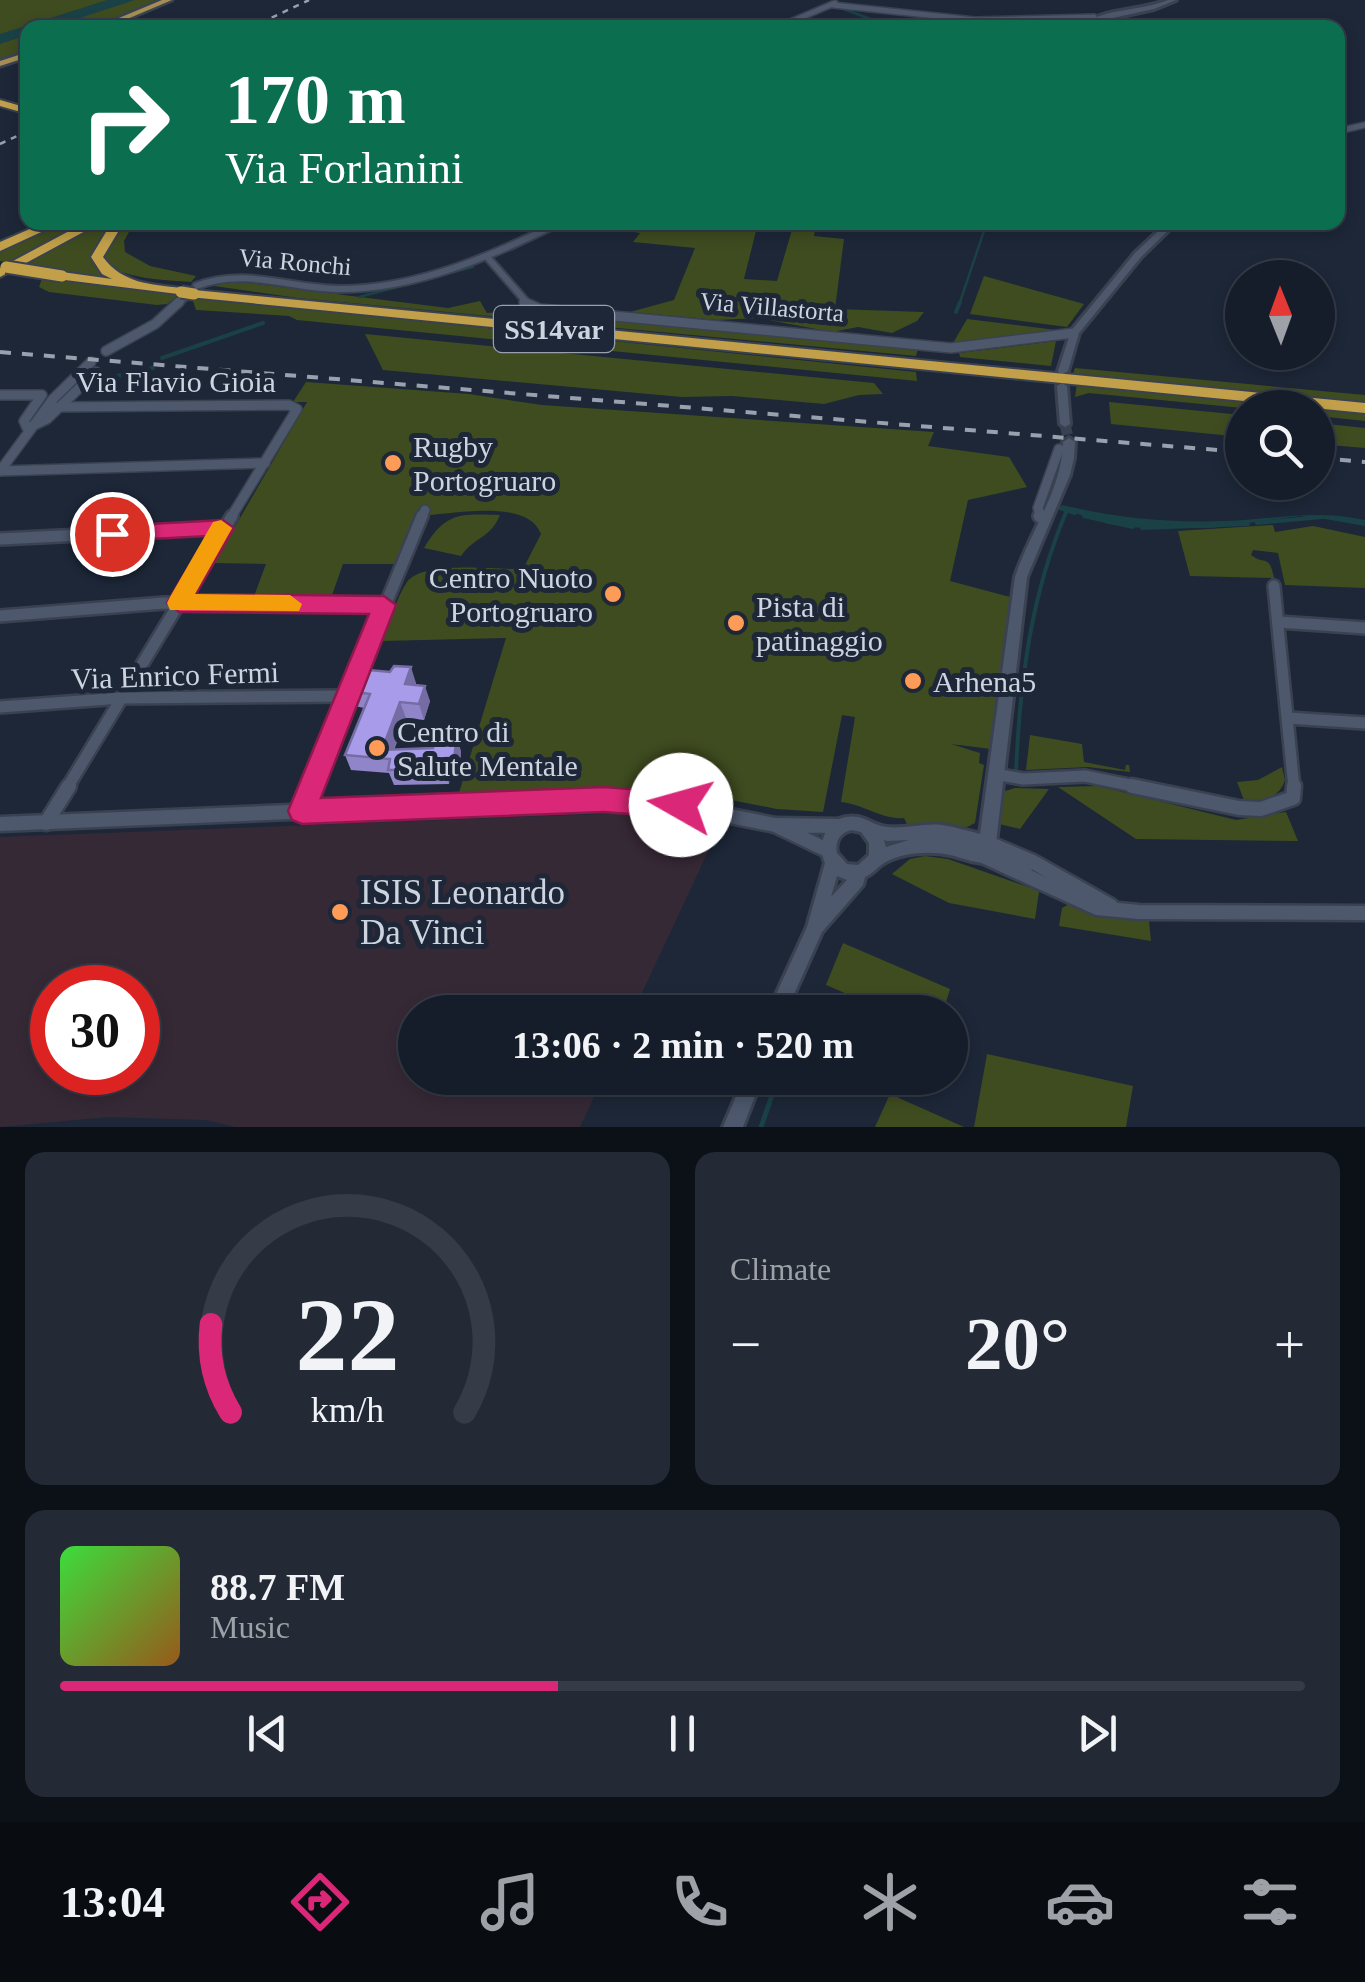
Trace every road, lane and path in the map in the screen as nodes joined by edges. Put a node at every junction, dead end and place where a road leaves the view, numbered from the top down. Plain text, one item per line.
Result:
1 (168, 0) edge
2 (1173, 0) edge
3 (833, 4) edge
4 (1094, 17) junction
5 (1064, 18) junction
6 (118, 20) edge
7 (795, 20) edge
8 (1070, 20) edge
9 (1092, 20) edge
10 (41, 230) edge
11 (80, 230) edge
12 (112, 230) edge
13 (545, 230) edge
14 (1165, 230) edge
15 (0, 247) edge
16 (488, 258) junction
17 (2, 268) edge
18 (144, 288) junction
19 (189, 292) junction
20 (1074, 332) junction
21 (106, 351) dead end
22 (1063, 371) dead end
23 (1062, 386) dead end
24 (0, 395) edge
25 (57, 407) junction
26 (1365, 408) edge
27 (1065, 424) tunnel mouth
28 (27, 428) junction
29 (1064, 446) tunnel mouth
30 (0, 453) edge
31 (13, 453) junction
32 (264, 463) junction
33 (0, 471) edge
34 (425, 510) dead end
35 (223, 528) junction
36 (0, 539) edge
37 (1274, 586) dead end
38 (179, 603) junction
39 (384, 605) junction
40 (0, 616) edge
41 (1279, 622) junction
42 (1365, 628) edge
43 (351, 696) junction
44 (121, 698) junction
45 (0, 708) edge
46 (1288, 718) junction
47 (1365, 723) edge
48 (994, 774) junction
49 (302, 811) junction
50 (46, 822) junction
51 (0, 824) edge
52 (775, 825) junction
53 (838, 826) junction
54 (864, 828) junction
55 (986, 850) junction
56 (830, 856) junction
57 (878, 858) junction
58 (856, 872) junction
59 (1121, 911) junction
60 (1365, 913) edge
61 (815, 928) junction
62 (785, 995) edge
63 (746, 1095) edge
64 (734, 1127) edge

1 - 6 main road
2 - 4 street
3 - 5 street
3 - 7 street
4 - 5 street
4 - 9 street
5 - 8 street
10 - 15 highway
11 - 17 highway
12 - 18 highway, SS14var
13 - 16 street, Via Ronchi
14 - 20 street
16 - 19 street, Via Ronchi
16 - 20 street, Via Villastorta
17 - 18 highway, SS14var, bridge
18 - 19 highway, SS14var
19 - 21 street, Via Ronchi
19 - 26 highway, SS14var
20 - 22 street
23 - 27 street
24 - 28 street
25 - 28 street
25 - 28 street
25 - 32 street, Via Flavio Gioia
28 - 31 street
29 - 48 street
30 - 31 street
31 - 33 street
32 - 33 street
32 - 35 street
34 - 39 street
35 - 36 street
35 - 38 street
37 - 41 street
38 - 39 street
38 - 40 street
38 - 44 street
39 - 43 street
41 - 42 street
41 - 46 street
43 - 44 street, Via Enrico Fermi
43 - 49 street
44 - 45 street, Via Enrico Fermi
44 - 50 street
46 - 47 street
46 - 48 street
48 - 55 street
49 - 50 street
49 - 52 street
50 - 51 street
52 - 53 street
52 - 56 street
53 - 54 street
53 - 56 street
54 - 55 street
54 - 57 street
55 - 57 street
55 - 59 street
55 - 59 street
56 - 58 street
56 - 61 street
57 - 58 street
58 - 61 street
59 - 60 street
61 - 62 street
63 - 64 street

